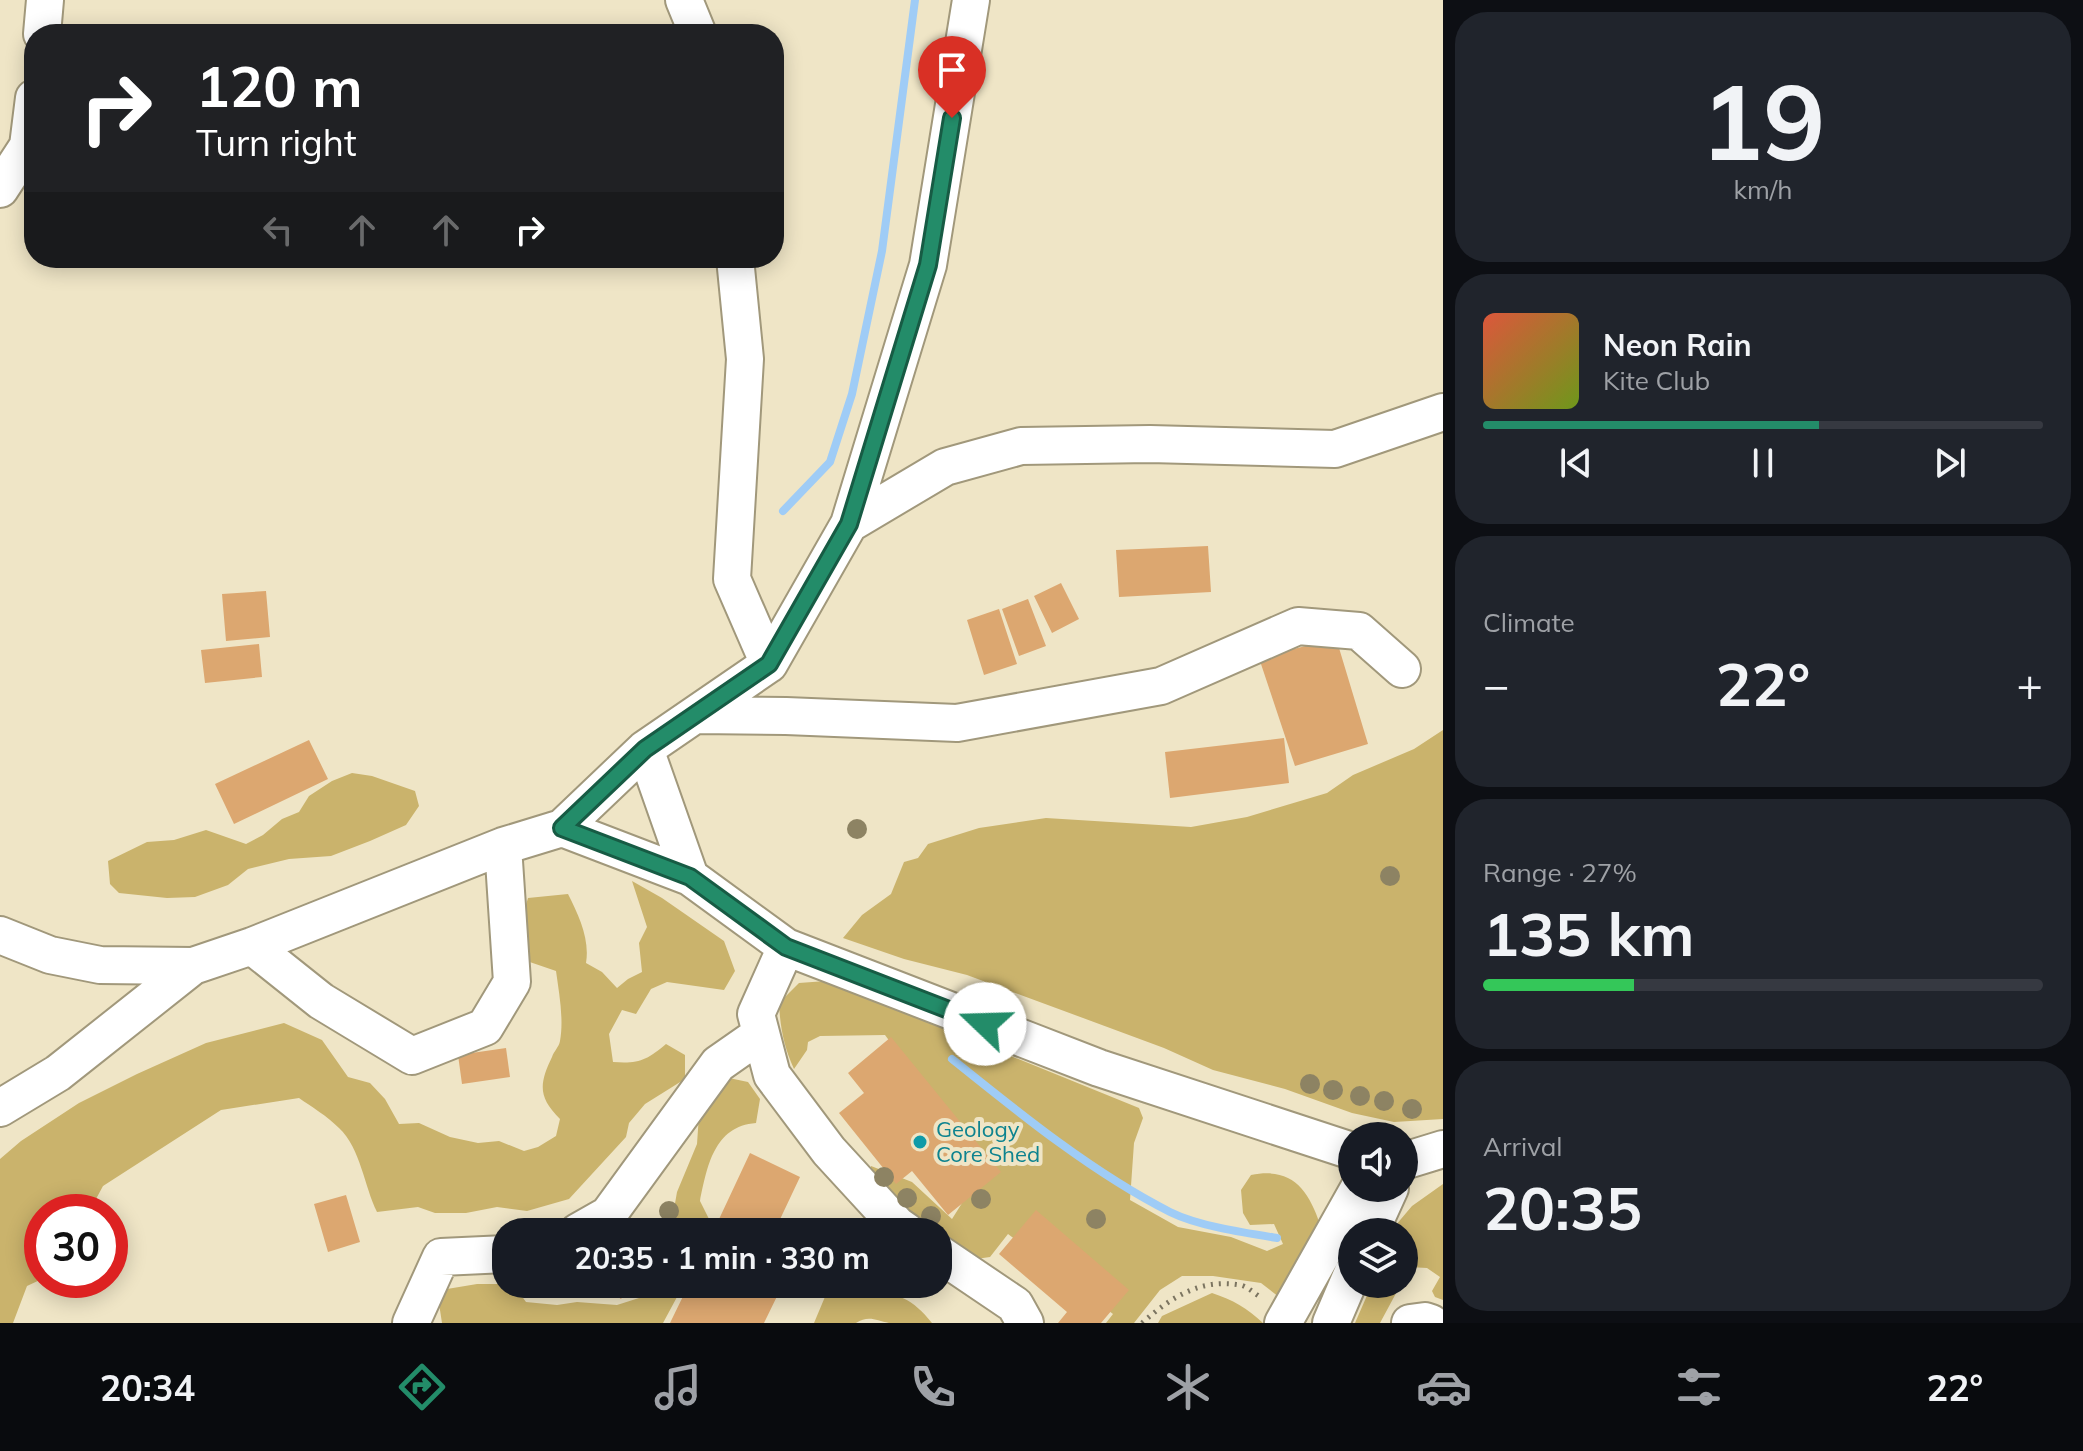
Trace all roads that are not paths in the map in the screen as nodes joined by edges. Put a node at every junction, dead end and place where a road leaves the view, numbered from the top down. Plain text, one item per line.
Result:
1 (45, 0) edge
2 (684, 0) edge
3 (971, 0) edge
4 (43, 24) edge
5 (694, 24) edge
6 (24, 152) edge
7 (0, 189) edge
8 (736, 268) edge
9 (1443, 412) edge
10 (849, 524) junction
11 (769, 664) junction
12 (1402, 669) dead end
13 (696, 715) junction
14 (645, 749) junction
15 (562, 828) junction
16 (503, 846) junction
17 (690, 877) junction
18 (0, 935) edge
19 (252, 946) junction
20 (786, 947) junction
21 (193, 966) junction
22 (761, 1034) junction
23 (58, 1073) junction
24 (0, 1080) edge
25 (0, 1108) edge
26 (1338, 1146) edge
27 (1443, 1149) edge
28 (1418, 1157) edge
29 (1350, 1202) edge
30 (603, 1218) edge
31 (891, 1218) edge
32 (492, 1255) edge
33 (952, 1262) edge
34 (1342, 1298) edge
35 (1278, 1314) edge
36 (411, 1323) edge
37 (1025, 1323) edge
38 (1331, 1323) edge
39 (1410, 1323) edge
40 (1431, 1323) edge

1 - 4 street
2 - 5 street
3 - 10 street
6 - 7 street
8 - 11 street
9 - 10 street
10 - 11 street
11 - 13 street
12 - 13 street
13 - 14 street
14 - 15 street
14 - 17 street
15 - 16 street
15 - 17 street
16 - 19 street
16 - 19 street
17 - 20 street
18 - 21 street
19 - 21 street
20 - 22 street
20 - 26 street
21 - 23 street
22 - 30 street
22 - 31 street
23 - 24 street
23 - 25 street
27 - 28 street
29 - 35 street
32 - 36 street
33 - 37 street
34 - 38 street
39 - 40 street

